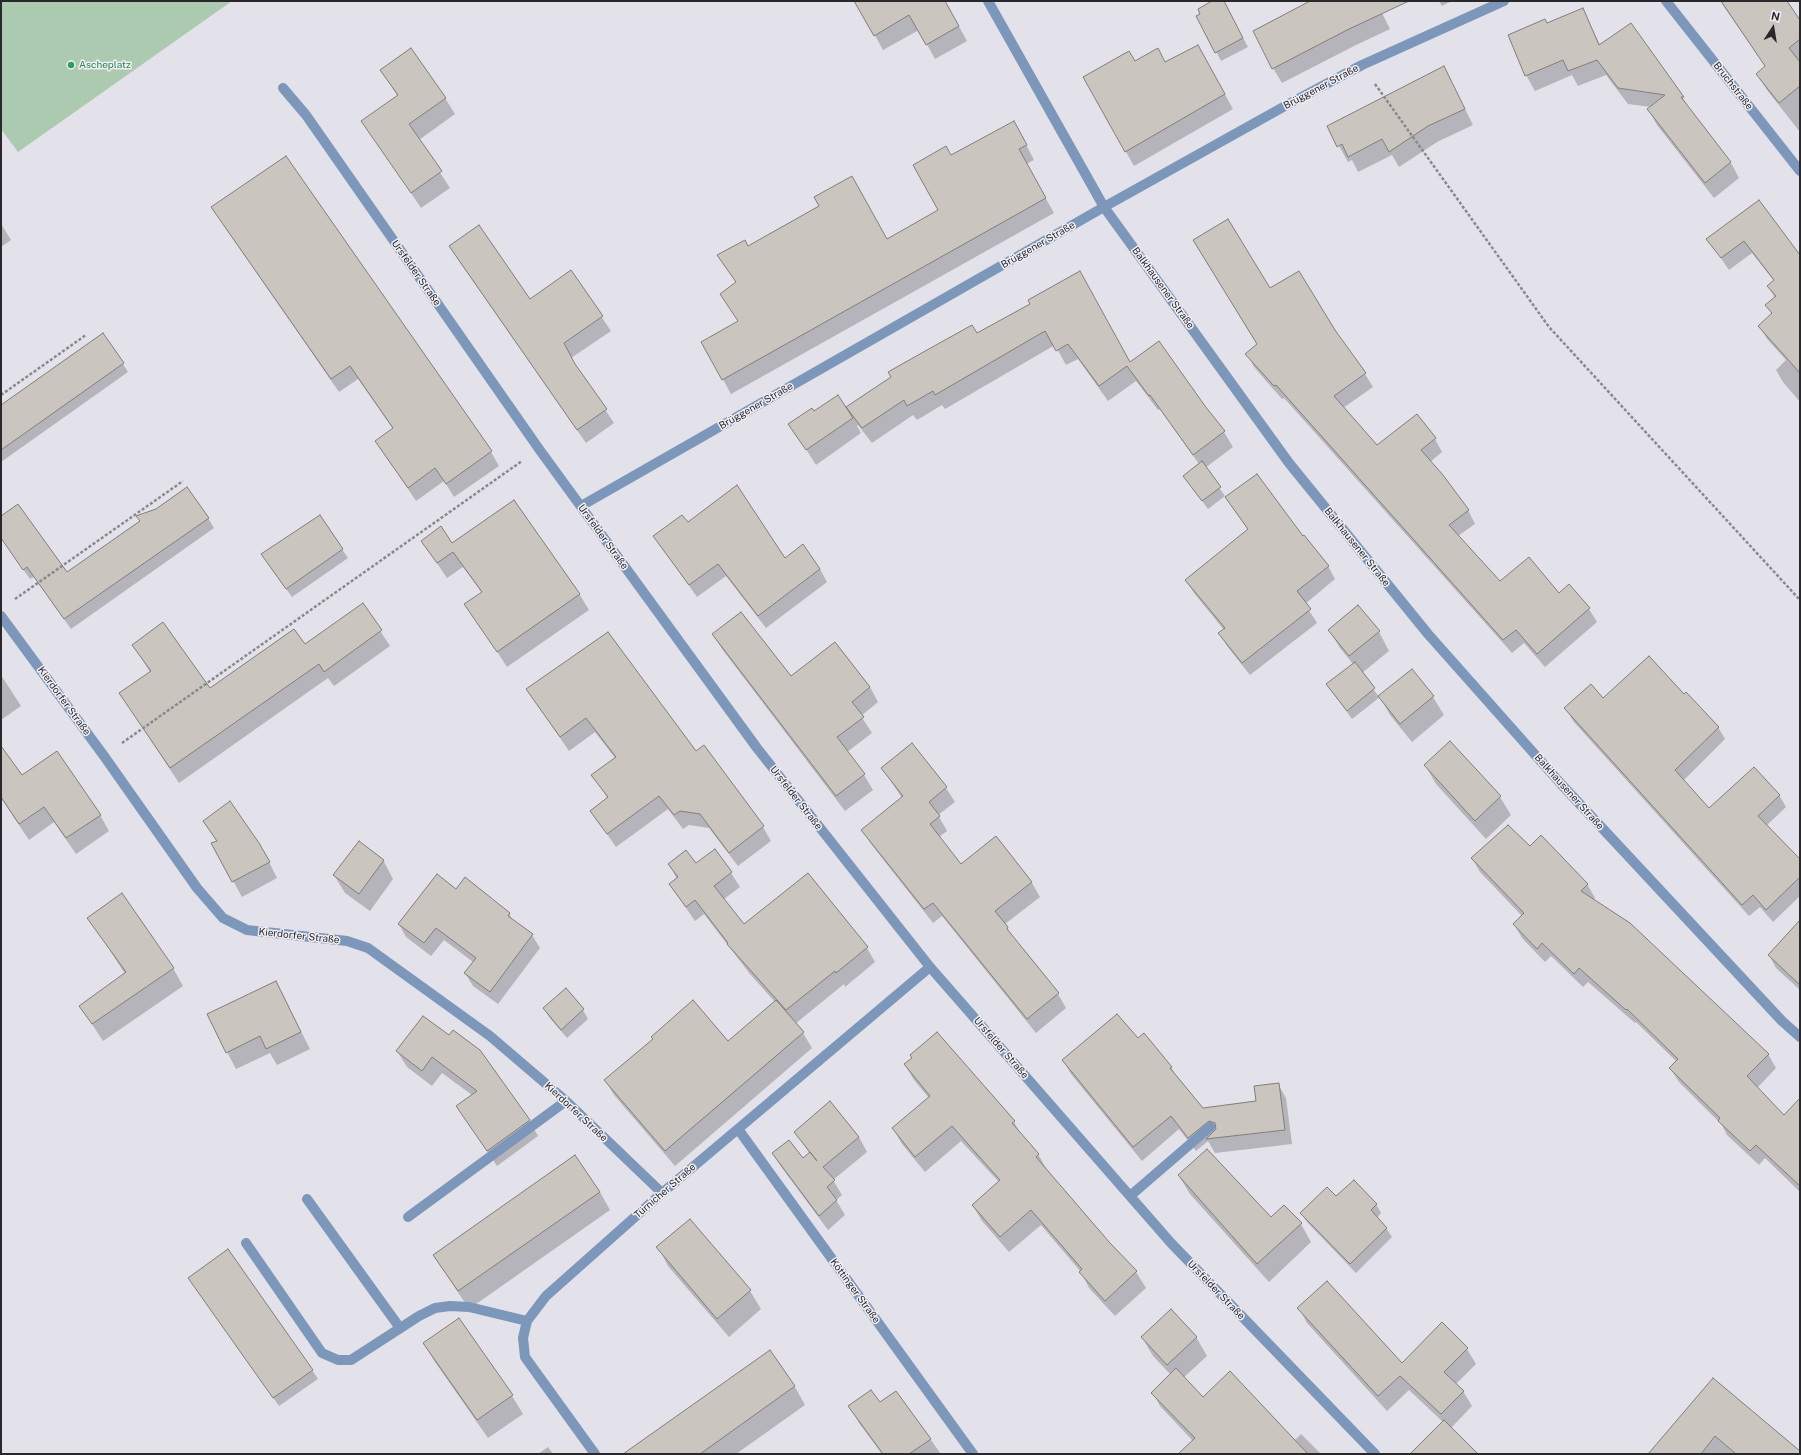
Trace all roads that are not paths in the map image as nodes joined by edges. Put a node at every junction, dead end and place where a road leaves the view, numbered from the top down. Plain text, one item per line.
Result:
1 (988, 1) edge
2 (1504, 1) edge
3 (1666, 1) edge
4 (283, 88) dead end
5 (1800, 171) edge
6 (1104, 207) junction
7 (581, 506) junction
8 (1, 616) edge
9 (930, 967) junction
10 (1800, 1037) edge
11 (566, 1101) junction
12 (1210, 1127) dead end
13 (738, 1129) junction
14 (662, 1193) junction
15 (1130, 1196) junction
16 (307, 1199) dead end
17 (408, 1217) dead end
18 (246, 1243) dead end
19 (527, 1321) junction
20 (400, 1328) junction
21 (596, 1454) edge
22 (972, 1454) edge
23 (1375, 1454) edge

1 - 6 street, Balkhausener Straße
2 - 6 street, Brüggener Straße
3 - 5 street, Bruchstraße
4 - 7 street, Ursfelder Straße
6 - 7 street, Brüggener Straße
6 - 10 street, Balkhausener Straße
7 - 9 street, Ursfelder Straße
8 - 11 street, Kierdorfer Straße
9 - 13 street, Türnicher Straße
9 - 15 street, Ursfelder Straße
11 - 14 street, Kierdorfer Straße
11 - 17 street
12 - 15 street
13 - 14 street, Türnicher Straße
13 - 22 street, Köttinger Straße
14 - 19 street, Türnicher Straße
15 - 23 street, Ursfelder Straße
16 - 20 street
18 - 20 street
19 - 20 street
19 - 21 street, Türnicher Straße

